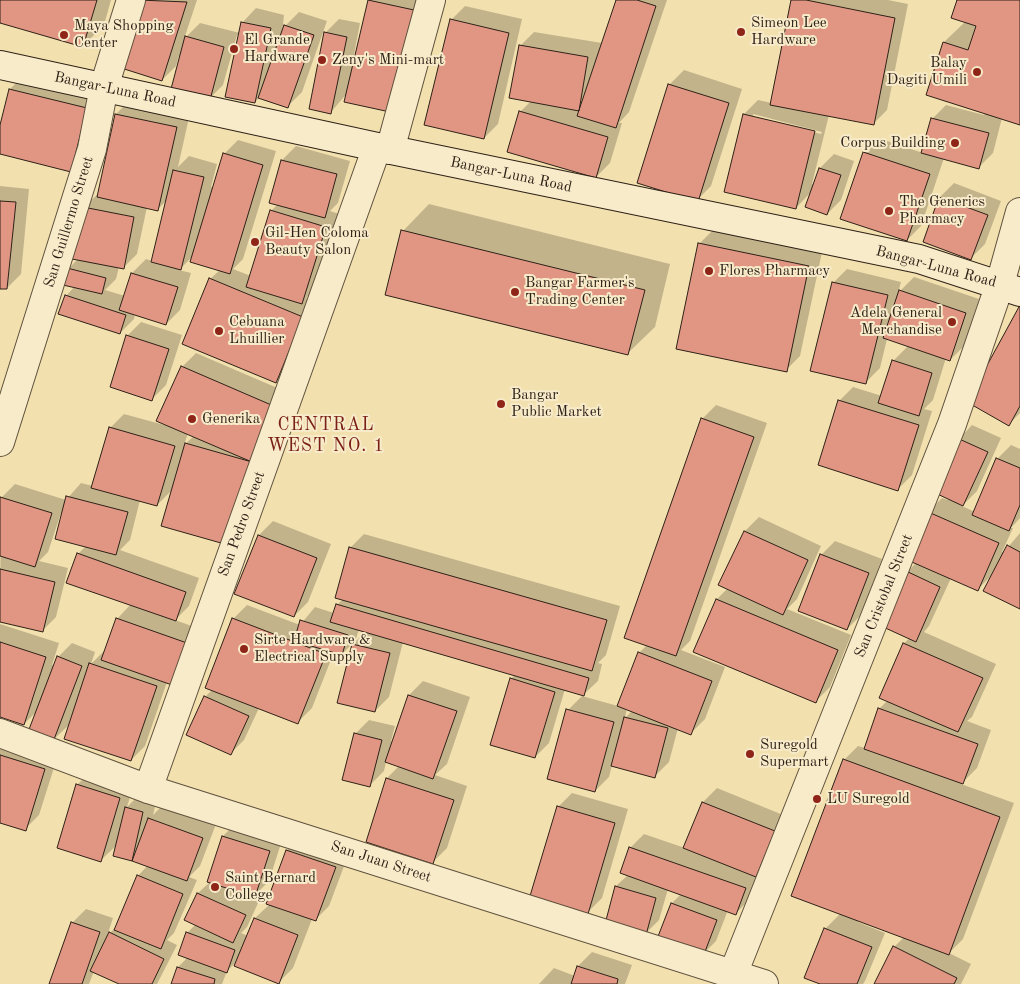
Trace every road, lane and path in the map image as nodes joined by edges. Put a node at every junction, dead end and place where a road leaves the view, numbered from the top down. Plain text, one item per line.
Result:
1 (131, 0) edge
2 (431, 0) edge
3 (0, 65) edge
4 (104, 87) junction
5 (384, 148) junction
6 (1020, 212) edge
7 (1010, 288) edge
8 (0, 442) edge
9 (0, 733) edge
10 (148, 789) junction
11 (733, 974) junction
12 (764, 984) edge

1 - 4 street, San Guillermo Street
2 - 5 street, San Pedro Street
3 - 4 street, Bangar-Luna Road
4 - 5 street, Bangar-Luna Road
4 - 8 street, San Guillermo Street
5 - 7 street, Bangar-Luna Road
5 - 10 street, San Pedro Street
6 - 7 street, San Cristobal Street
7 - 11 street, San Cristobal Street
9 - 10 street, San Juan Street
10 - 11 street, San Juan Street
11 - 12 street, San Juan Street

